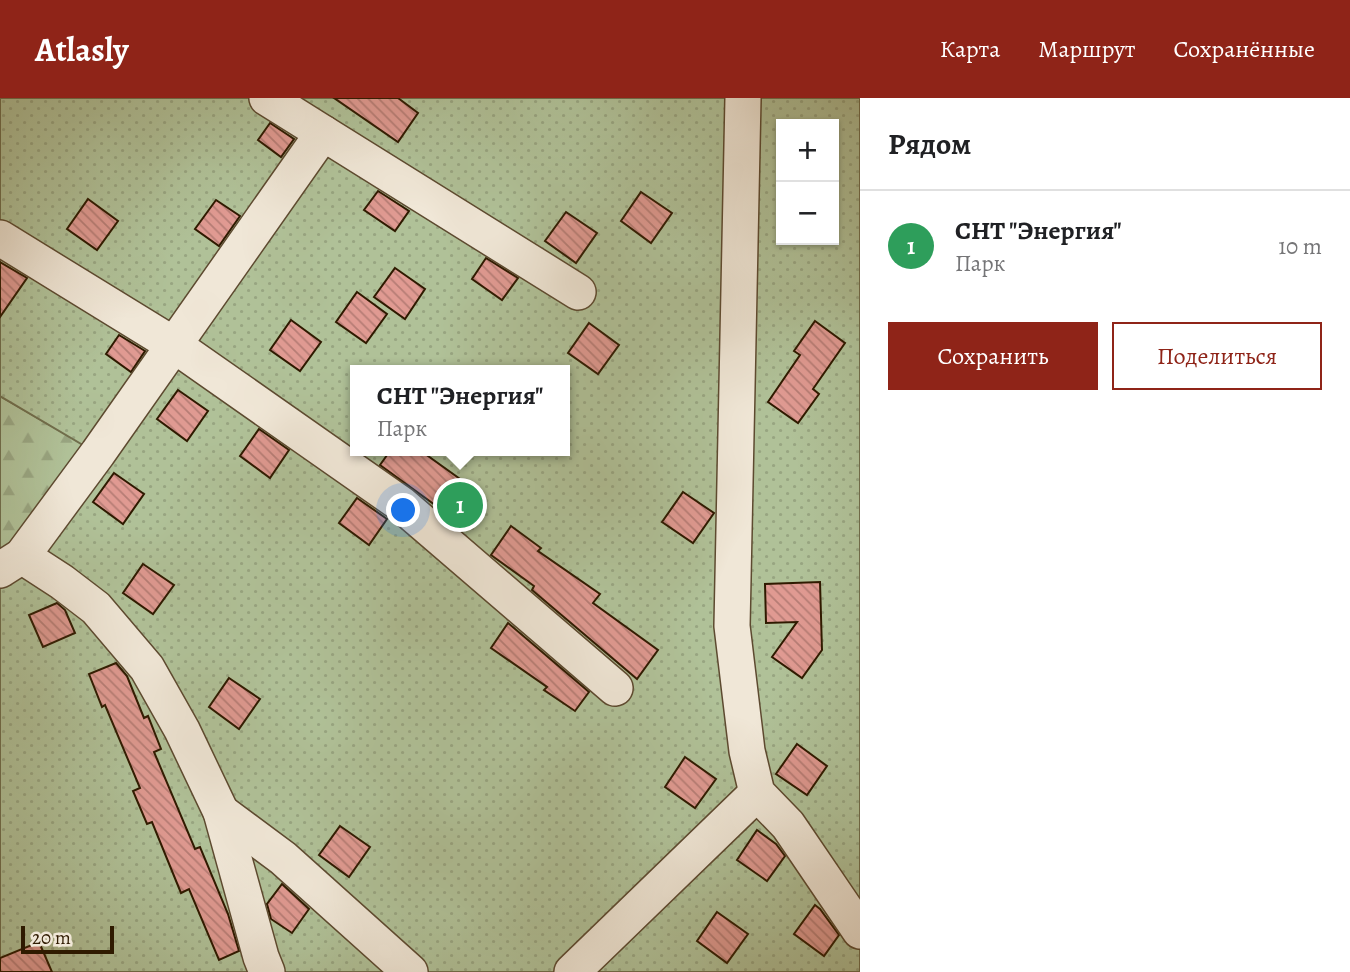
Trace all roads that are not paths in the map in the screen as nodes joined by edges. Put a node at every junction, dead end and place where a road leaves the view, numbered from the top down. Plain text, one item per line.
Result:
1 (267, 98) edge
2 (743, 98) edge
3 (323, 133) junction
4 (0, 238) edge
5 (578, 292) dead end
6 (174, 345) junction
7 (11, 563) edge
8 (615, 688) dead end
9 (757, 793) junction
10 (220, 812) junction
11 (860, 931) edge
12 (267, 972) edge
13 (410, 972) edge
14 (572, 972) edge

1 - 3 street
2 - 9 street
3 - 5 street
3 - 6 street
4 - 6 street
6 - 7 street
6 - 8 street
7 - 10 street
9 - 11 street
9 - 14 street
10 - 12 street
10 - 13 street

